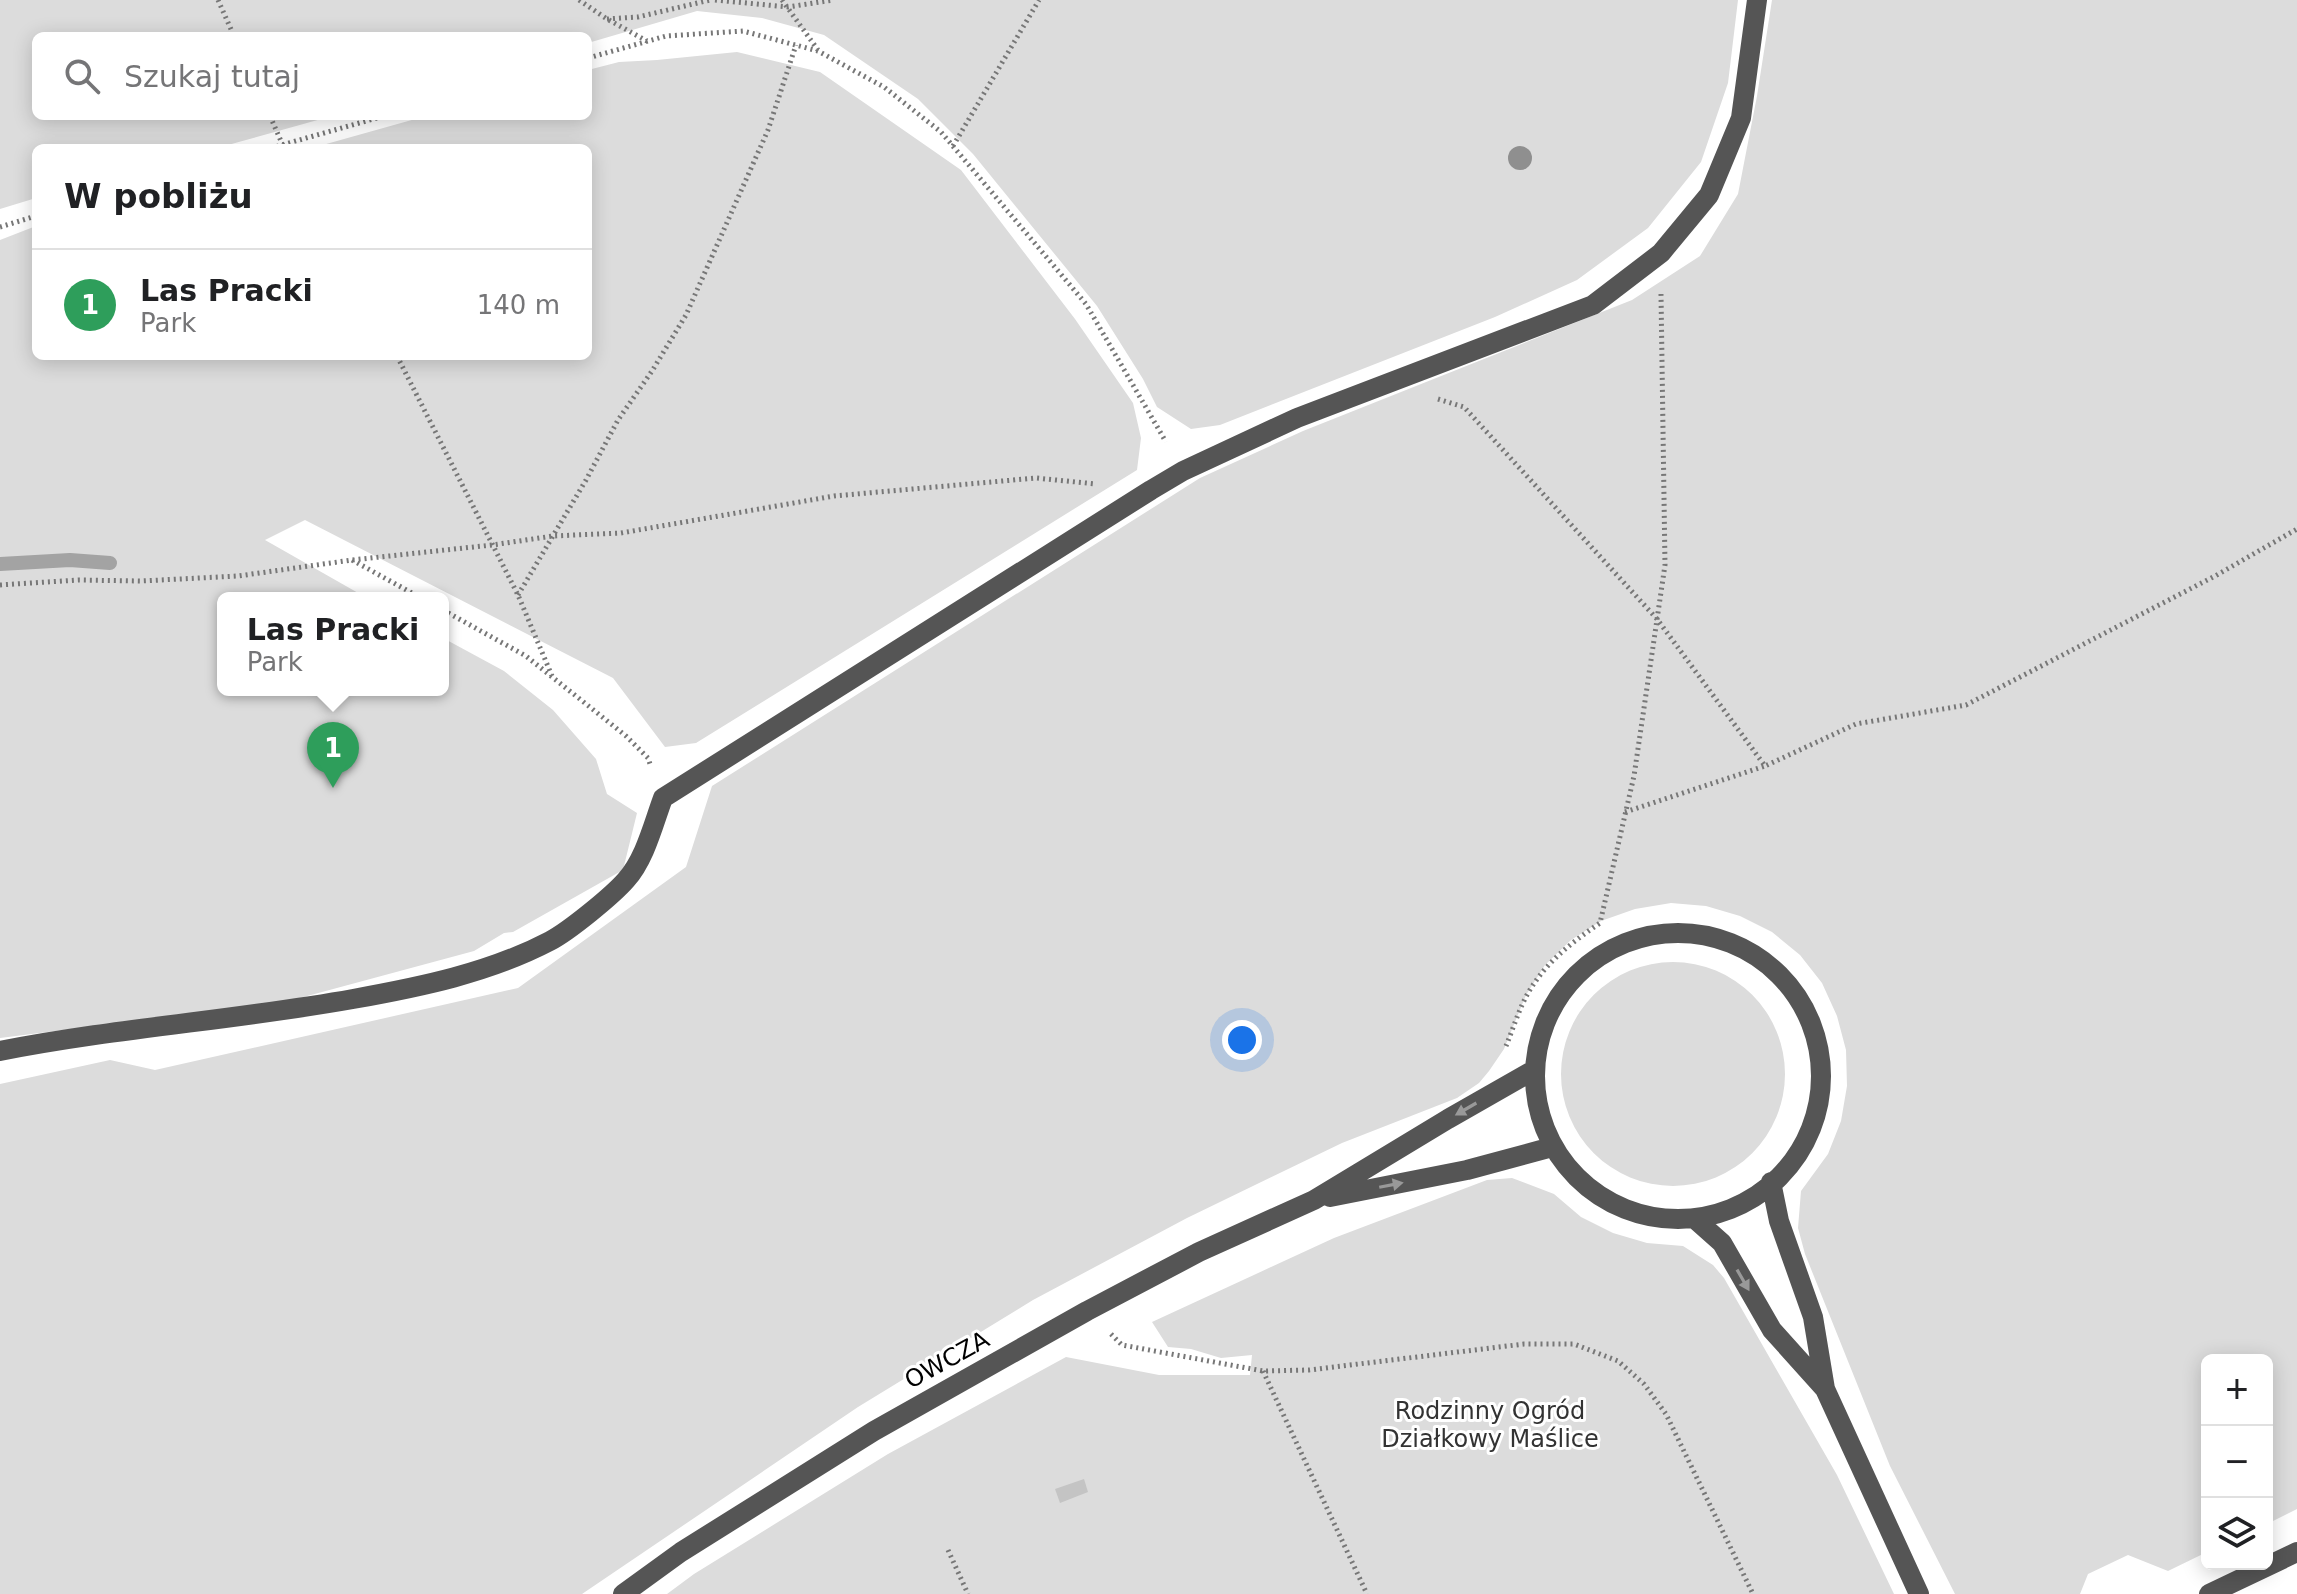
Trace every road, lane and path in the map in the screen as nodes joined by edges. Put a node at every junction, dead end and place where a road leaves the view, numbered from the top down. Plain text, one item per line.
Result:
1 (218, 0) edge
2 (579, 0) edge
3 (713, 0) edge
4 (782, 0) edge
5 (833, 0) edge
6 (1039, 0) edge
7 (1757, 0) edge
8 (788, 7) junction
9 (607, 19) junction
10 (232, 32) edge
11 (647, 41) junction
12 (796, 45) junction
13 (818, 51) junction
14 (592, 57) edge
15 (272, 120) edge
16 (371, 120) edge
17 (283, 144) edge
18 (291, 144) edge
19 (953, 146) junction
20 (32, 217) edge
21 (0, 227) edge
22 (1661, 253) junction
23 (399, 360) edge
24 (1388, 383) junction
25 (1183, 471) junction
26 (1151, 490) junction
27 (2297, 529) edge
28 (553, 536) junction
29 (492, 545) junction
30 (352, 560) junction
31 (0, 585) edge
32 (410, 592) edge
33 (518, 595) junction
34 (449, 613) edge
35 (1657, 619) junction
36 (552, 676) junction
37 (1765, 766) junction
38 (663, 798) junction
39 (1625, 812) junction
40 (1505, 1049) dead end
41 (0, 1051) edge
42 (1534, 1070) junction
43 (1552, 1147) junction
44 (1771, 1182) junction
45 (1314, 1200) junction
46 (1695, 1219) junction
47 (1087, 1311) junction
48 (1263, 1371) junction
49 (1825, 1389) junction
50 (948, 1550) dead end
51 (2297, 1552) edge
52 (623, 1594) edge
53 (968, 1594) edge
54 (1367, 1594) edge
55 (1753, 1594) edge
56 (1919, 1594) edge
57 (2209, 1594) edge

1 - 10 path
2 - 9 path
3 - 8 path
3 - 9 path
4 - 8 path
5 - 8 path
6 - 19 path
7 - 22 street
8 - 13 path
9 - 11 path
11 - 12 path
11 - 14 path
12 - 13 path
12 - 28 path
13 - 19 path
15 - 17 path
16 - 18 path
19 - 25 path
20 - 21 path
22 - 24 street
22 - 35 path
23 - 29 path
24 - 25 street
24 - 35 path
25 - 26 street
26 - 28 path
26 - 38 street
27 - 37 path
28 - 29 path
28 - 33 path
29 - 30 path
29 - 33 path
30 - 31 path
30 - 32 path
33 - 36 path
34 - 36 path
35 - 37 path
35 - 39 path
36 - 38 path
37 - 39 path
38 - 41 street
39 - 40 path
42 - 43 street
42 - 44 street
42 -> 45 street, OWCZA
45 -> 43 street, OWCZA
43 - 46 street
44 - 46 street
44 - 49 street
45 - 47 street, OWCZA
46 -> 49 street
47 - 48 path
47 - 52 street, OWCZA
48 - 54 path
48 - 55 path
49 - 56 street
50 - 53 path
51 - 57 street

